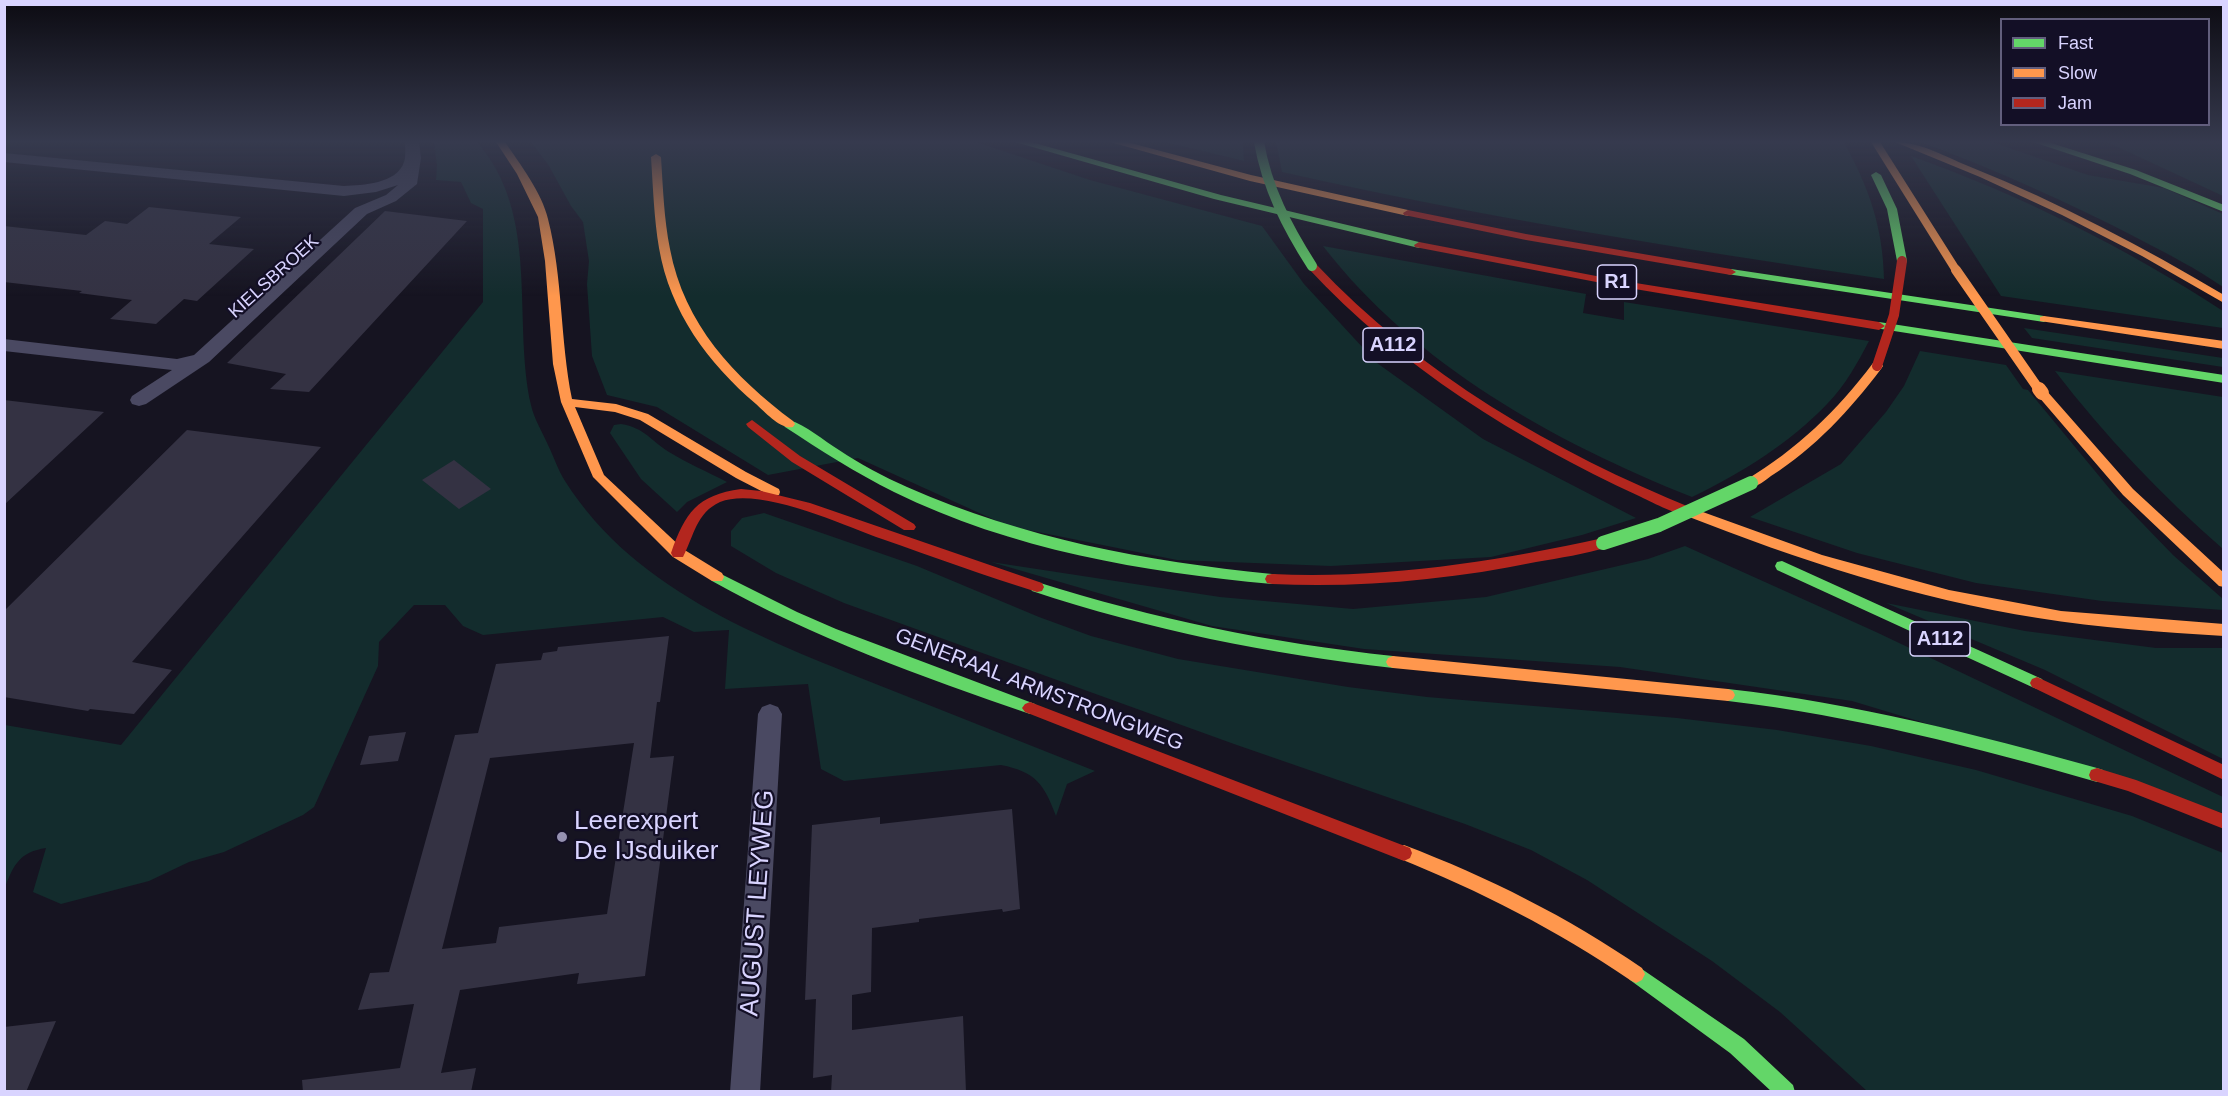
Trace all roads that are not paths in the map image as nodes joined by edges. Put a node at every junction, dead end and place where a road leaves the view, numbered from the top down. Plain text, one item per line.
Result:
1 (368, 193) edge
2 (379, 193) edge
3 (397, 193) edge
4 (531, 193) edge
5 (647, 193) edge
6 (659, 193) edge
7 (1193, 193) edge
8 (1271, 193) edge
9 (1315, 193) edge
10 (1884, 193) edge
11 (1907, 193) edge
12 (2025, 193) edge
13 (2186, 193) edge
14 (391, 198) junction
15 (2223, 208) edge
16 (647, 232) dead end
17 (2223, 300) edge
18 (4, 345) edge
19 (2223, 345) edge
20 (203, 358) junction
21 (177, 365) junction
22 (2223, 378) edge
23 (139, 400) dead end
24 (567, 402) junction
25 (738, 411) dead end
26 (1659, 499) junction
27 (816, 511) junction
28 (1739, 546) dead end
29 (678, 553) junction
30 (1770, 561) dead end
31 (2218, 577) edge
32 (1056, 593) junction
33 (2223, 630) edge
34 (770, 714) dead end
35 (2223, 773) edge
36 (2223, 822) edge
37 (745, 1092) edge
38 (1786, 1092) edge

1 - 21 street, KIELSBROEK
2 - 14 street
3 - 14 street
4 - 24 main road, GENERAAL ARMSTRONGWEG
5 - 16 main road
6 - 10 main road, bridge
7 - 22 main road, R1
8 - 26 main road, A112, bridge
9 - 19 main road, R1
11 - 31 main road, bridge
12 - 17 main road
13 - 15 main road
14 - 20 street
18 - 21 street
20 - 21 street
20 - 23 street
24 - 27 main road
24 - 29 main road, GENERAAL ARMSTRONGWEG
25 - 32 main road
26 - 28 main road, A112
26 - 33 main road
27 - 29 main road
27 - 32 main road
29 - 38 main road, GENERAAL ARMSTRONGWEG
30 - 35 main road, A112
32 - 36 main road
34 - 37 street, AUGUST LEYWEG

